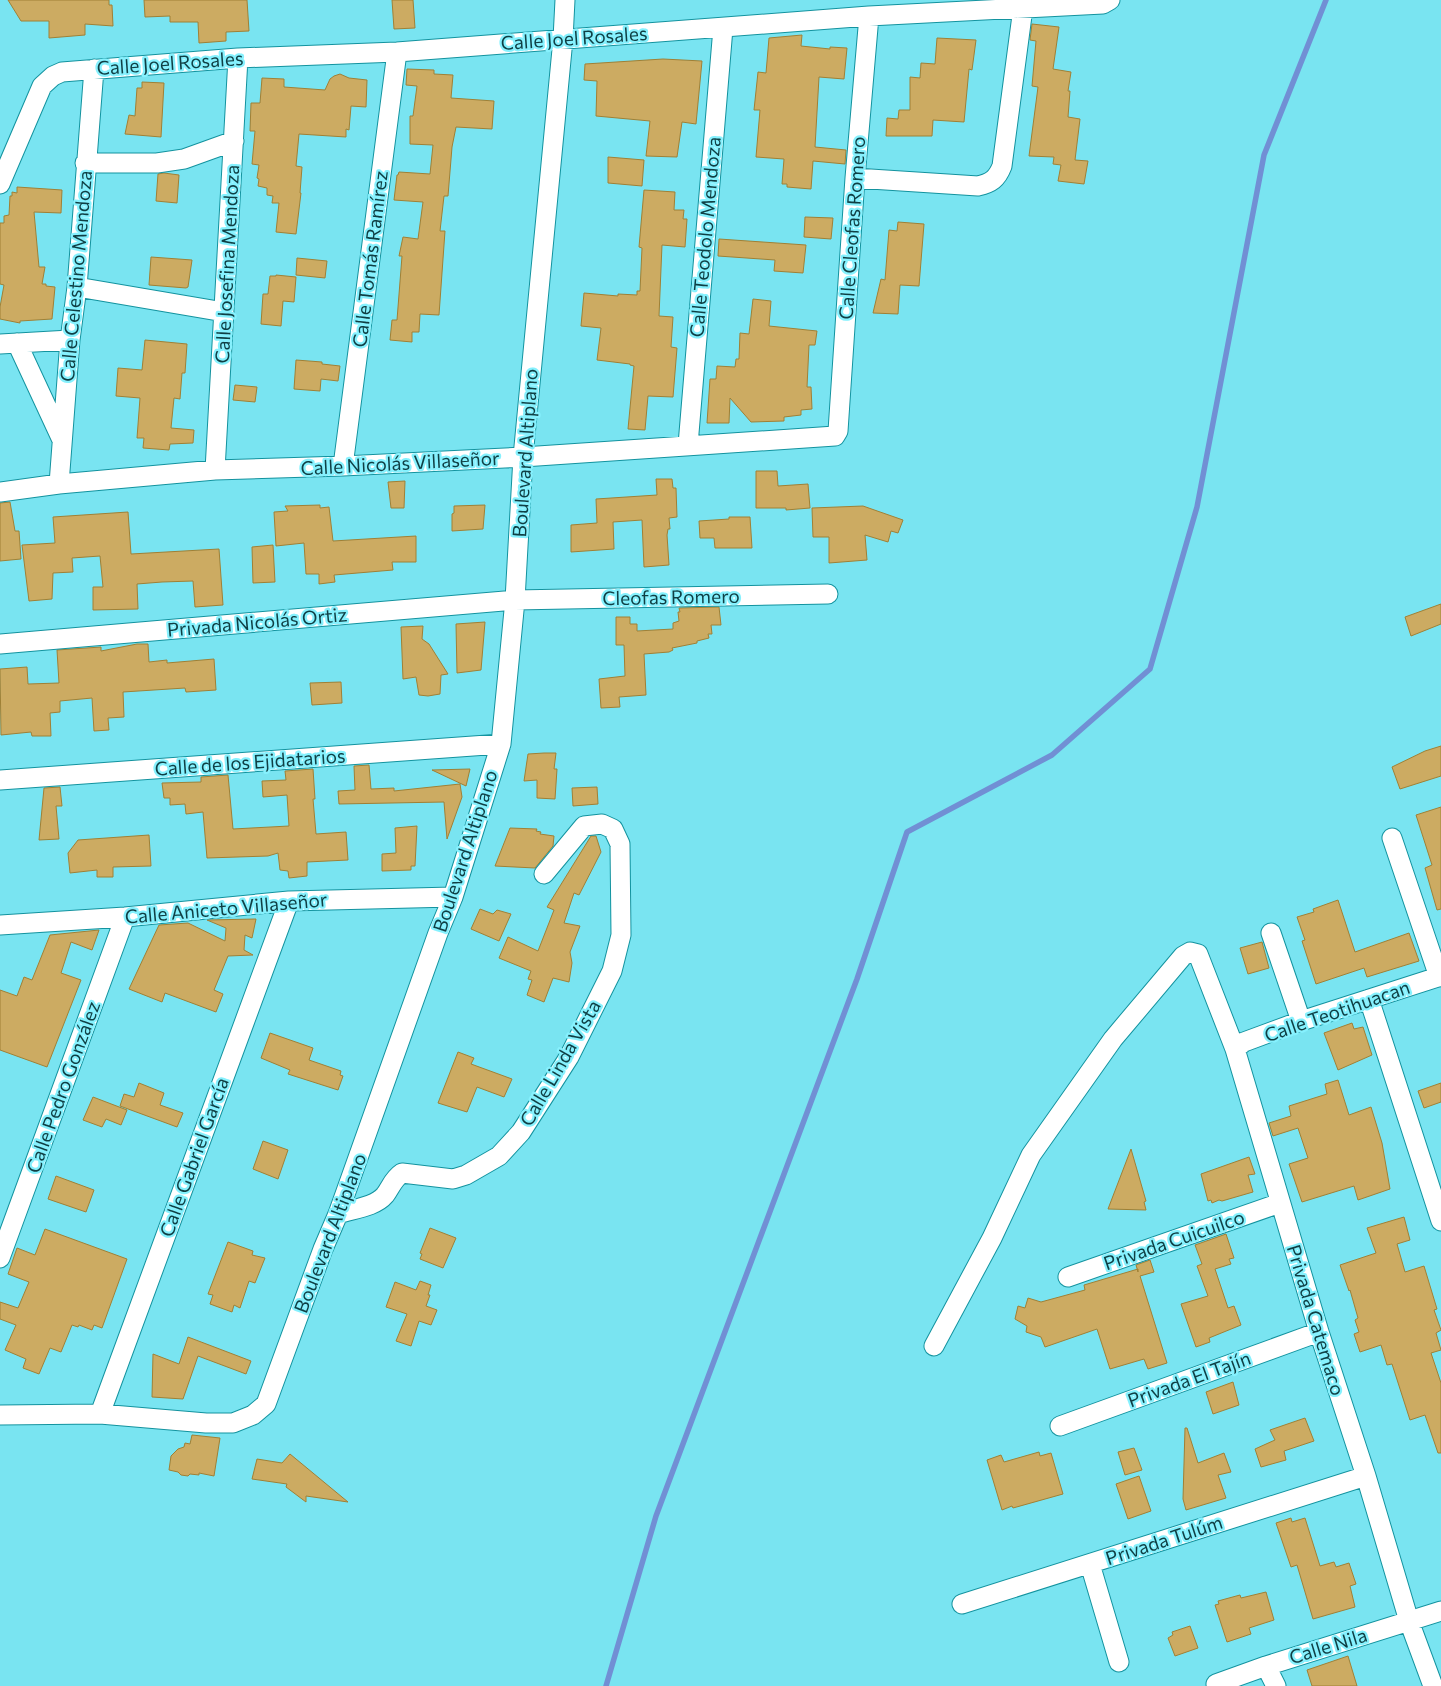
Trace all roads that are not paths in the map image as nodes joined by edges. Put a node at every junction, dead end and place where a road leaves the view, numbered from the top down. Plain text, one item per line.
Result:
1 (565, 0) edge
2 (1110, 0) edge
3 (1023, 8) junction
4 (869, 16) junction
5 (723, 28) junction
6 (563, 39) junction
7 (397, 52) junction
8 (238, 58) junction
9 (94, 68) junction
10 (234, 141) junction
11 (85, 163) junction
12 (855, 178) junction
13 (0, 184) edge
14 (77, 287) junction
15 (224, 312) junction
16 (70, 340) junction
17 (9, 344) edge
18 (831, 437) joint
19 (62, 441) junction
20 (688, 445) junction
21 (523, 457) junction
22 (343, 466) junction
23 (215, 470) junction
24 (59, 484) junction
25 (0, 492) edge
26 (828, 594) dead end
27 (515, 600) junction
28 (0, 644) edge
29 (501, 744) junction
30 (0, 780) edge
31 (1392, 838) dead end
32 (544, 874) dead end
33 (453, 897) junction
34 (289, 900) junction
35 (125, 917) junction
36 (0, 925) edge
37 (1271, 934) dead end
38 (1440, 976) edge
39 (1370, 999) junction
40 (1301, 1021) junction
41 (1234, 1049) junction
42 (1280, 1202) junction
43 (338, 1214) junction
44 (1441, 1221) edge
45 (0, 1258) edge
46 (1068, 1277) dead end
47 (1319, 1332) junction
48 (934, 1346) dead end
49 (100, 1414) junction
50 (0, 1415) edge
51 (1060, 1426) dead end
52 (1366, 1476) junction
53 (1090, 1564) junction
54 (962, 1604) dead end
55 (1441, 1611) edge
56 (1409, 1621) junction
57 (1118, 1662) dead end
58 (1266, 1666) junction
59 (1216, 1684) dead end
60 (1276, 1686) edge
61 (1433, 1686) edge

1 - 6 street, Boulevard Altiplano
2 - 3 street, Calle Joel Rosales
3 - 4 street, Calle Joel Rosales
3 - 12 street
4 - 5 street, Calle Joel Rosales
4 - 12 street, Calle Cleofas Romero
5 - 6 street, Calle Joel Rosales
5 - 20 street, Calle Teodolo Mendoza
6 - 7 street, Calle Joel Rosales
6 - 21 street, Boulevard Altiplano
7 - 8 street, Calle Joel Rosales
7 - 22 street, Calle Tomás Ramírez
8 - 9 street, Calle Joel Rosales
8 - 10 street, Calle Josefina Mendoza
9 - 11 street, Calle Celestino Mendoza
9 - 13 street, Calle Joel Rosales
10 - 11 street
10 - 15 street, Calle Josefina Mendoza
11 - 14 street, Calle Celestino Mendoza
12 - 18 street, Calle Cleofas Romero
14 - 15 street
14 - 16 street, Calle Celestino Mendoza
15 - 23 street, Calle Josefina Mendoza
16 - 17 street
16 - 19 street, Calle Celestino Mendoza
17 - 19 street
18 - 20 street, Calle Nicolás Villaseñor
19 - 24 street, Calle Celestino Mendoza
20 - 21 street, Calle Nicolás Villaseñor
21 - 22 street, Calle Nicolás Villaseñor
21 - 27 street, Boulevard Altiplano
22 - 23 street, Calle Nicolás Villaseñor
23 - 24 street, Calle Nicolás Villaseñor
24 - 25 street, Calle Nicolás Villaseñor
26 - 27 street, Cleofas Romero
27 - 28 street, Privada Nicolás Ortiz
27 - 29 street, Boulevard Altiplano
29 - 30 street, Calle de los Ejidatarios
29 - 33 street, Boulevard Altiplano
31 - 38 street
32 - 43 street, Calle Linda Vista
33 - 34 street, Calle Aniceto Villaseñor
33 - 43 street, Boulevard Altiplano
34 - 35 street, Calle Aniceto Villaseñor
34 - 49 street, Calle Gabriel García
35 - 36 street, Calle Aniceto Villaseñor
35 - 45 street, Calle Pedro González
37 - 40 street
38 - 39 street, Calle Teotihuacan
39 - 40 street, Calle Teotihuacan
39 - 44 street
40 - 41 street, Calle Teotihuacan
41 - 42 street, Privada Catemaco
41 - 48 street, Privada Catemaco
42 - 46 street, Privada Cuicuilco
42 - 47 street, Privada Catemaco
43 - 49 street, Boulevard Altiplano
47 - 51 street, Privada El Tajín
47 - 52 street, Privada Catemaco
49 - 50 street, Boulevard Altiplano
52 - 53 street, Privada Tulúm
52 - 56 street, Privada Catemaco
53 - 54 street, Privada Tulúm
53 - 57 street
55 - 56 street, Calle Nila
56 - 58 street, Calle Nila
56 - 61 street, Privada Catemaco
58 - 59 street, Calle Nila
58 - 60 street

